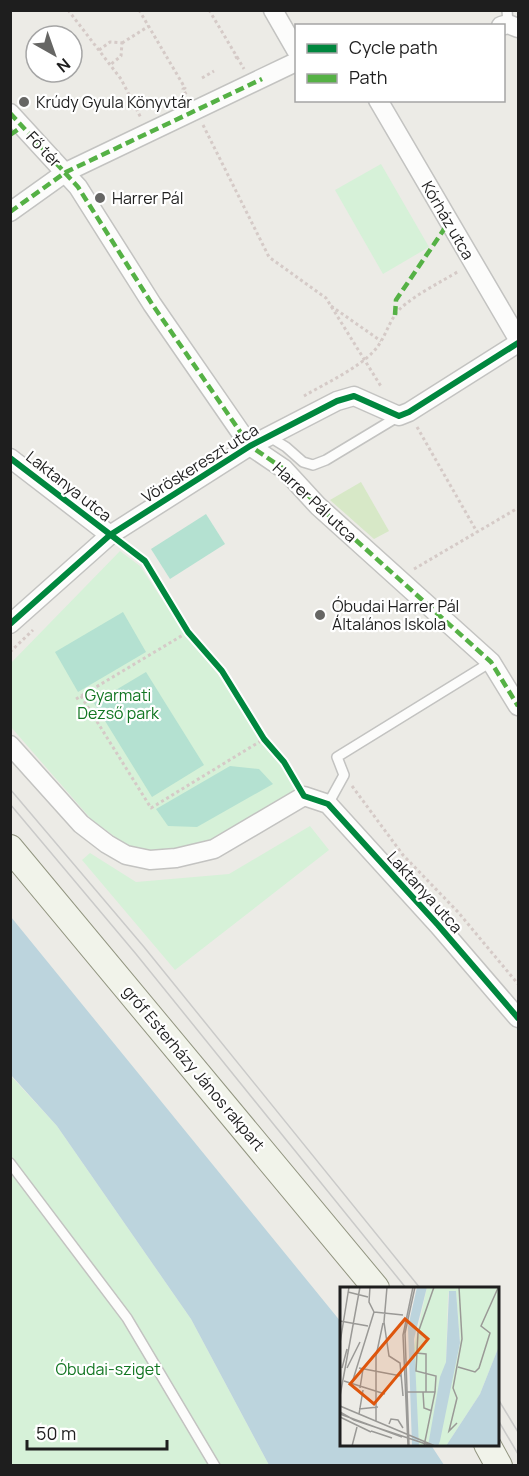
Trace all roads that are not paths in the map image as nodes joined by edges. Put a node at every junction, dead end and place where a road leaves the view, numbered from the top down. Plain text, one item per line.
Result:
1 (273, 10) edge
2 (295, 47) edge
3 (295, 63) edge
4 (379, 102) edge
5 (15, 125) edge
6 (66, 172) junction
7 (78, 187) joint
8 (10, 212) edge
9 (519, 341) edge
10 (404, 414) junction
11 (268, 436) junction
12 (250, 446) junction
13 (10, 458) edge
14 (110, 535) junction
15 (10, 624) edge
16 (491, 662) junction
17 (519, 706) edge
18 (10, 745) edge
19 (328, 804) junction
20 (10, 848) edge
21 (519, 1018) edge
22 (10, 1163) edge
23 (375, 1287) edge
24 (488, 1446) edge
25 (215, 1466) edge
26 (499, 1466) edge

1 - 2 street
3 - 6 street
4 - 9 street, Kórház utca
5 - 6 street, Fő tér
6 - 7 street, Fő tér
6 - 8 street, Fő tér
7 - 12 street, Harrer Pál utca
9 - 10 street
10 - 11 street, Vöröskereszt utca
10 - 11 lane
11 - 12 street, Vöröskereszt utca
12 - 14 street, Vöröskereszt utca
12 - 16 street, Harrer Pál utca
13 - 14 street, Laktanya utca
14 - 15 street, Vöröskereszt utca
16 - 17 street, Harrer Pál utca
16 - 19 lane
18 - 19 street
19 - 21 street, Laktanya utca
20 - 23 main road, gróf Esterházy János rakpart
22 - 25 lane
24 - 26 main road

